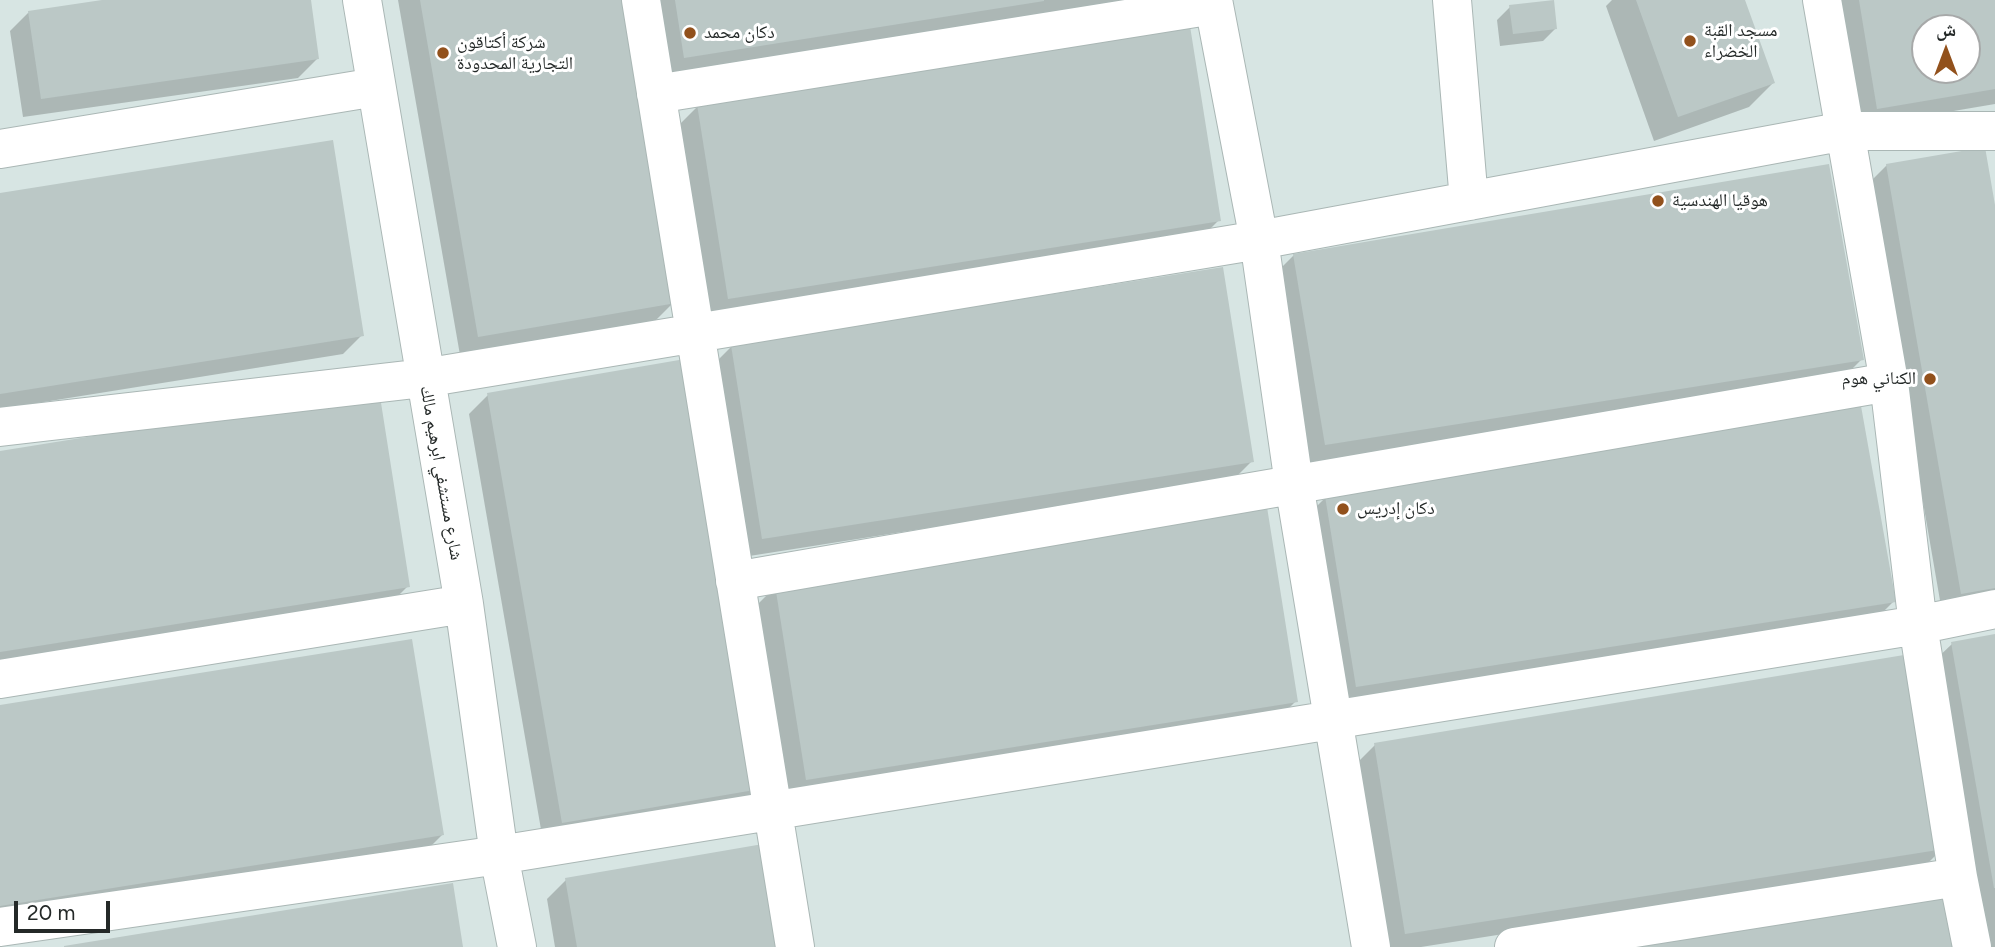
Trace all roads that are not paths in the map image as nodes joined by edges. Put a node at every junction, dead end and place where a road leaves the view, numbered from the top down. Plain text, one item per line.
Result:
1 (362, 0) edge
2 (641, 0) edge
3 (1452, 0) edge
4 (1822, 0) edge
5 (1214, 2) edge
6 (376, 87) junction
7 (656, 94) junction
8 (1845, 131) junction
9 (1995, 131) edge
10 (0, 149) edge
11 (1469, 201) junction
12 (1259, 240) junction
13 (696, 334) junction
14 (424, 378) junction
15 (1889, 382) junction
16 (0, 427) edge
17 (1294, 484) junction
18 (736, 581) junction
19 (464, 604) junction
20 (1995, 609) edge
21 (1918, 625) junction
22 (0, 679) edge
23 (1334, 720) junction
24 (773, 811) junction
25 (499, 855) junction
26 (1958, 877) junction
27 (0, 927) edge
28 (517, 947) edge
29 (795, 947) edge
30 (1371, 947) edge
31 (1514, 947) edge
32 (1972, 947) edge

1 - 6 street, شارع مستشفي ابرهيم مالك
2 - 7 street
3 - 11 street
4 - 8 street
5 - 7 street
5 - 12 street
6 - 10 street
6 - 14 street, شارع مستشفي ابرهيم مالك
7 - 13 street
8 - 9 street
8 - 11 street
8 - 15 street
11 - 12 street
12 - 13 street
12 - 17 street
13 - 14 street
13 - 18 street
14 - 16 street
14 - 19 street, شارع مستشفي ابرهيم مالك
15 - 17 street
15 - 21 street
17 - 18 street
17 - 23 street
18 - 24 street
19 - 22 street
19 - 25 street, شارع مستشفي ابرهيم مالك
20 - 21 street
21 - 23 street
21 - 26 street
23 - 24 street
23 - 30 street
24 - 25 street
24 - 29 street
25 - 27 street
25 - 28 street, شارع مستشفي ابرهيم مالك
26 - 31 street
26 - 32 street

